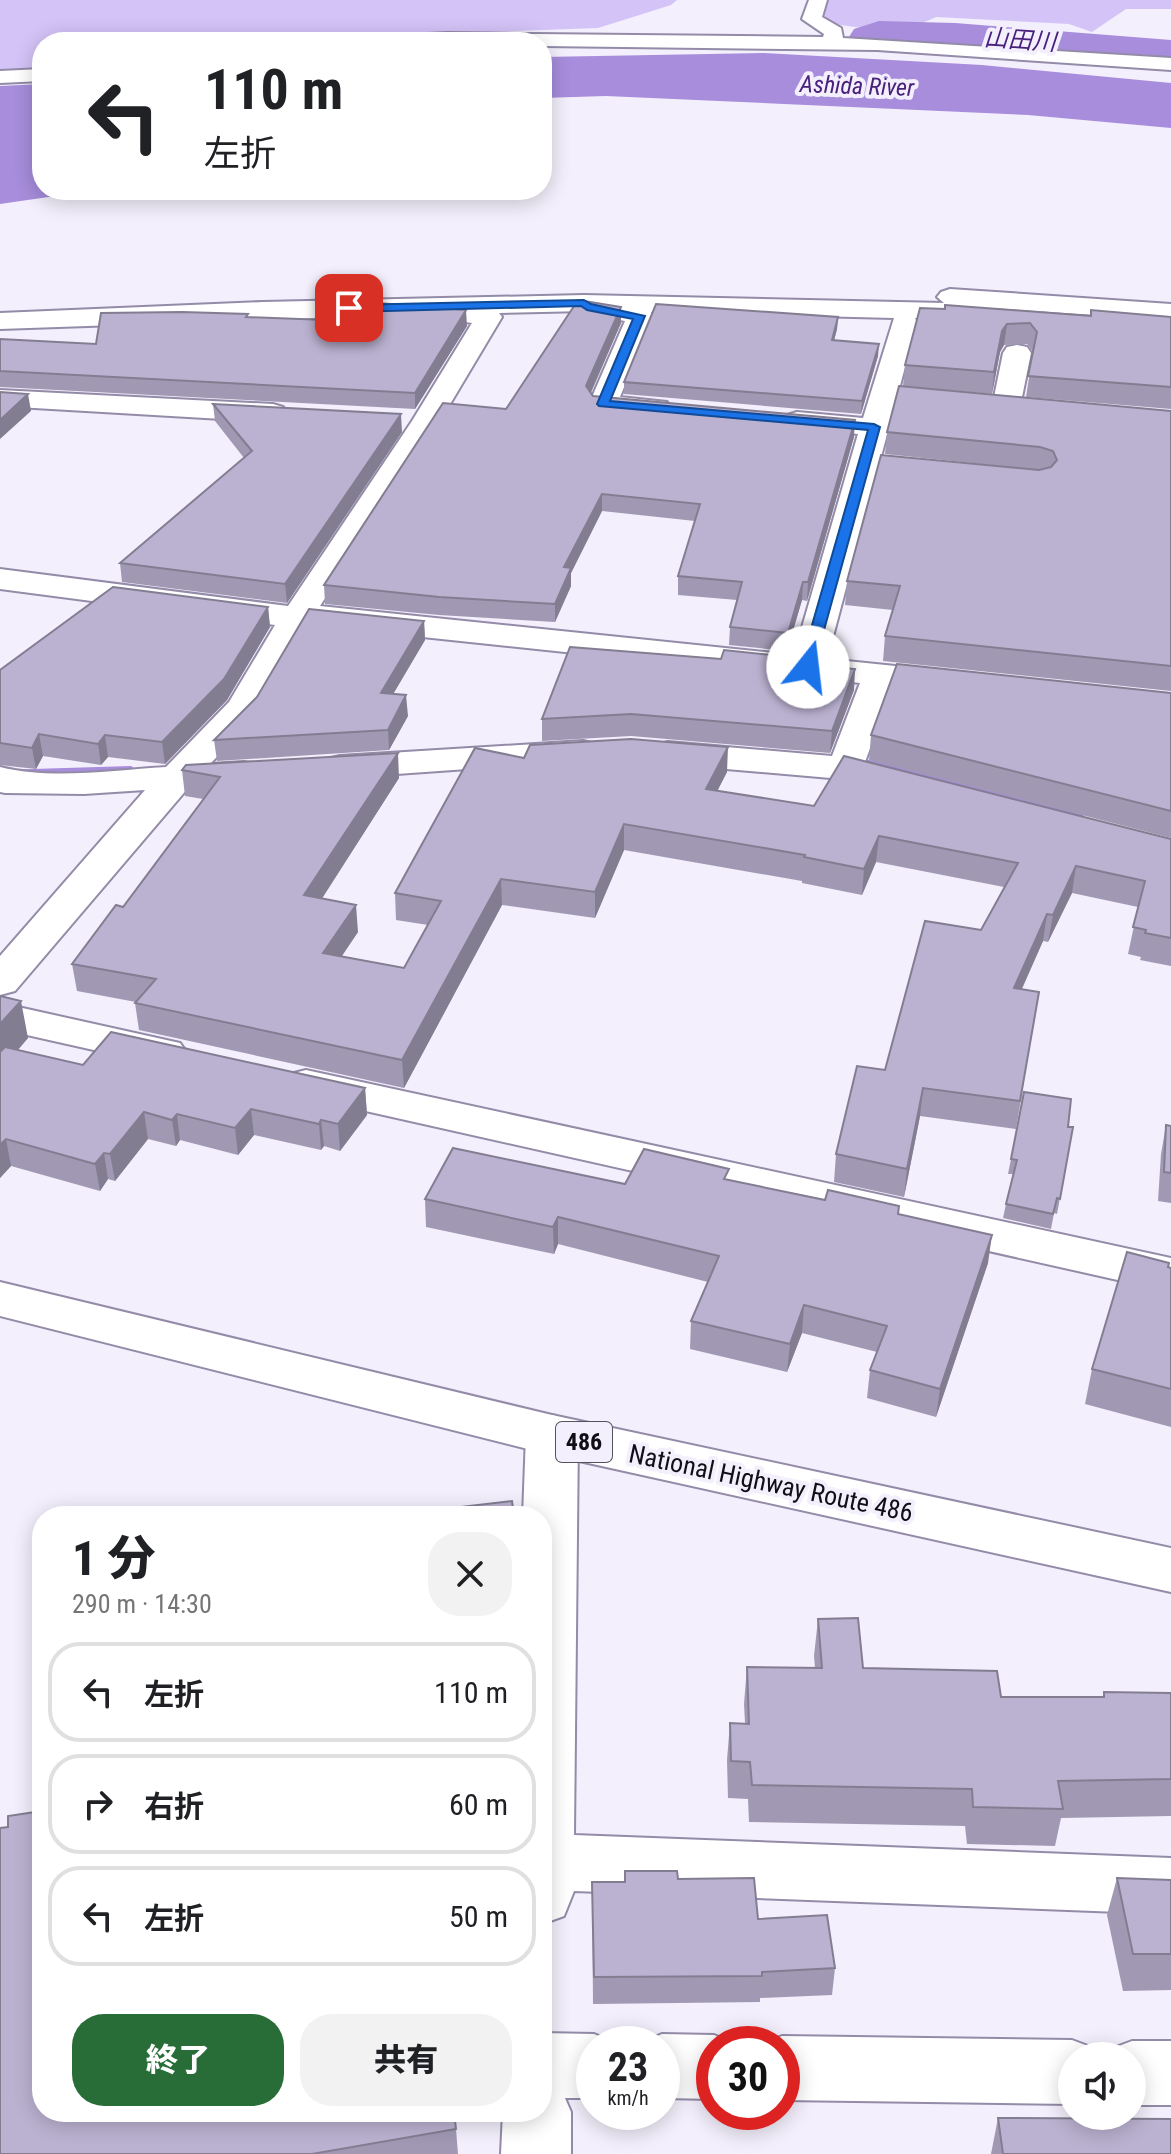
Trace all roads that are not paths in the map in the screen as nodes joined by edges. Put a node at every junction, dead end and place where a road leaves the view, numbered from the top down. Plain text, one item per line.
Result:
1 (818, 0) edge
2 (552, 40) edge
3 (832, 43) junction
4 (1171, 64) edge
5 (32, 75) edge
6 (0, 77) edge
7 (584, 303) junction
8 (0, 307) edge
9 (406, 308) junction
10 (1171, 312) edge
11 (0, 321) edge
12 (904, 322) dead end
13 (1171, 325) edge
14 (1017, 353) dead end
15 (883, 396) junction
16 (0, 398) edge
17 (914, 399) edge
18 (976, 404) edge
19 (1006, 407) junction
20 (1036, 409) edge
21 (678, 410) edge
22 (300, 415) edge
23 (769, 418) edge
24 (395, 420) edge
25 (426, 421) junction
26 (874, 427) junction
27 (864, 464) junction
28 (895, 467) edge
29 (0, 579) edge
30 (298, 615) junction
31 (808, 667) junction
32 (880, 674) junction
33 (987, 685) edge
34 (848, 760) junction
35 (187, 768) junction
36 (2, 780) edge
37 (932, 791) edge
38 (0, 982) edge
39 (0, 1016) edge
40 (203, 1061) edge
41 (265, 1075) edge
42 (1171, 1275) edge
43 (0, 1299) edge
44 (552, 1435) junction
45 (551, 1506) edge
46 (1171, 1570) edge
47 (552, 1862) edge
48 (1171, 1886) edge
49 (552, 2065) edge
50 (576, 2066) edge
51 (800, 2068) edge
52 (1058, 2072) edge
53 (1146, 2073) edge
54 (1171, 2073) edge
55 (537, 2122) edge
56 (536, 2154) edge

1 - 3 main road
2 - 3 main road
3 - 4 main road
5 - 6 main road
7 - 9 main road
7 - 13 main road
7 - 21 main road
8 - 10 main road
9 - 11 main road
9 - 25 main road
12 - 15 main road
14 - 19 main road
15 - 17 main road
15 - 26 main road
16 - 22 main road
18 - 19 main road
19 - 20 main road
23 - 26 main road
24 - 25 main road
25 - 30 main road
26 - 27 main road
27 - 28 main road
27 - 31 main road
29 - 30 main road
30 - 31 main road
30 - 35 main road
31 - 32 main road
32 - 33 main road
32 - 34 main road
34 - 35 main road
34 - 37 main road
35 - 36 main road
35 - 38 main road
39 - 40 main road
41 - 42 main road
43 - 44 main road, National Highway Route 486 / 486
44 - 45 main road
44 - 46 main road, National Highway Route 486 / 486
47 - 48 main road
49 - 50 main road
51 - 52 main road
53 - 54 main road
55 - 56 main road

